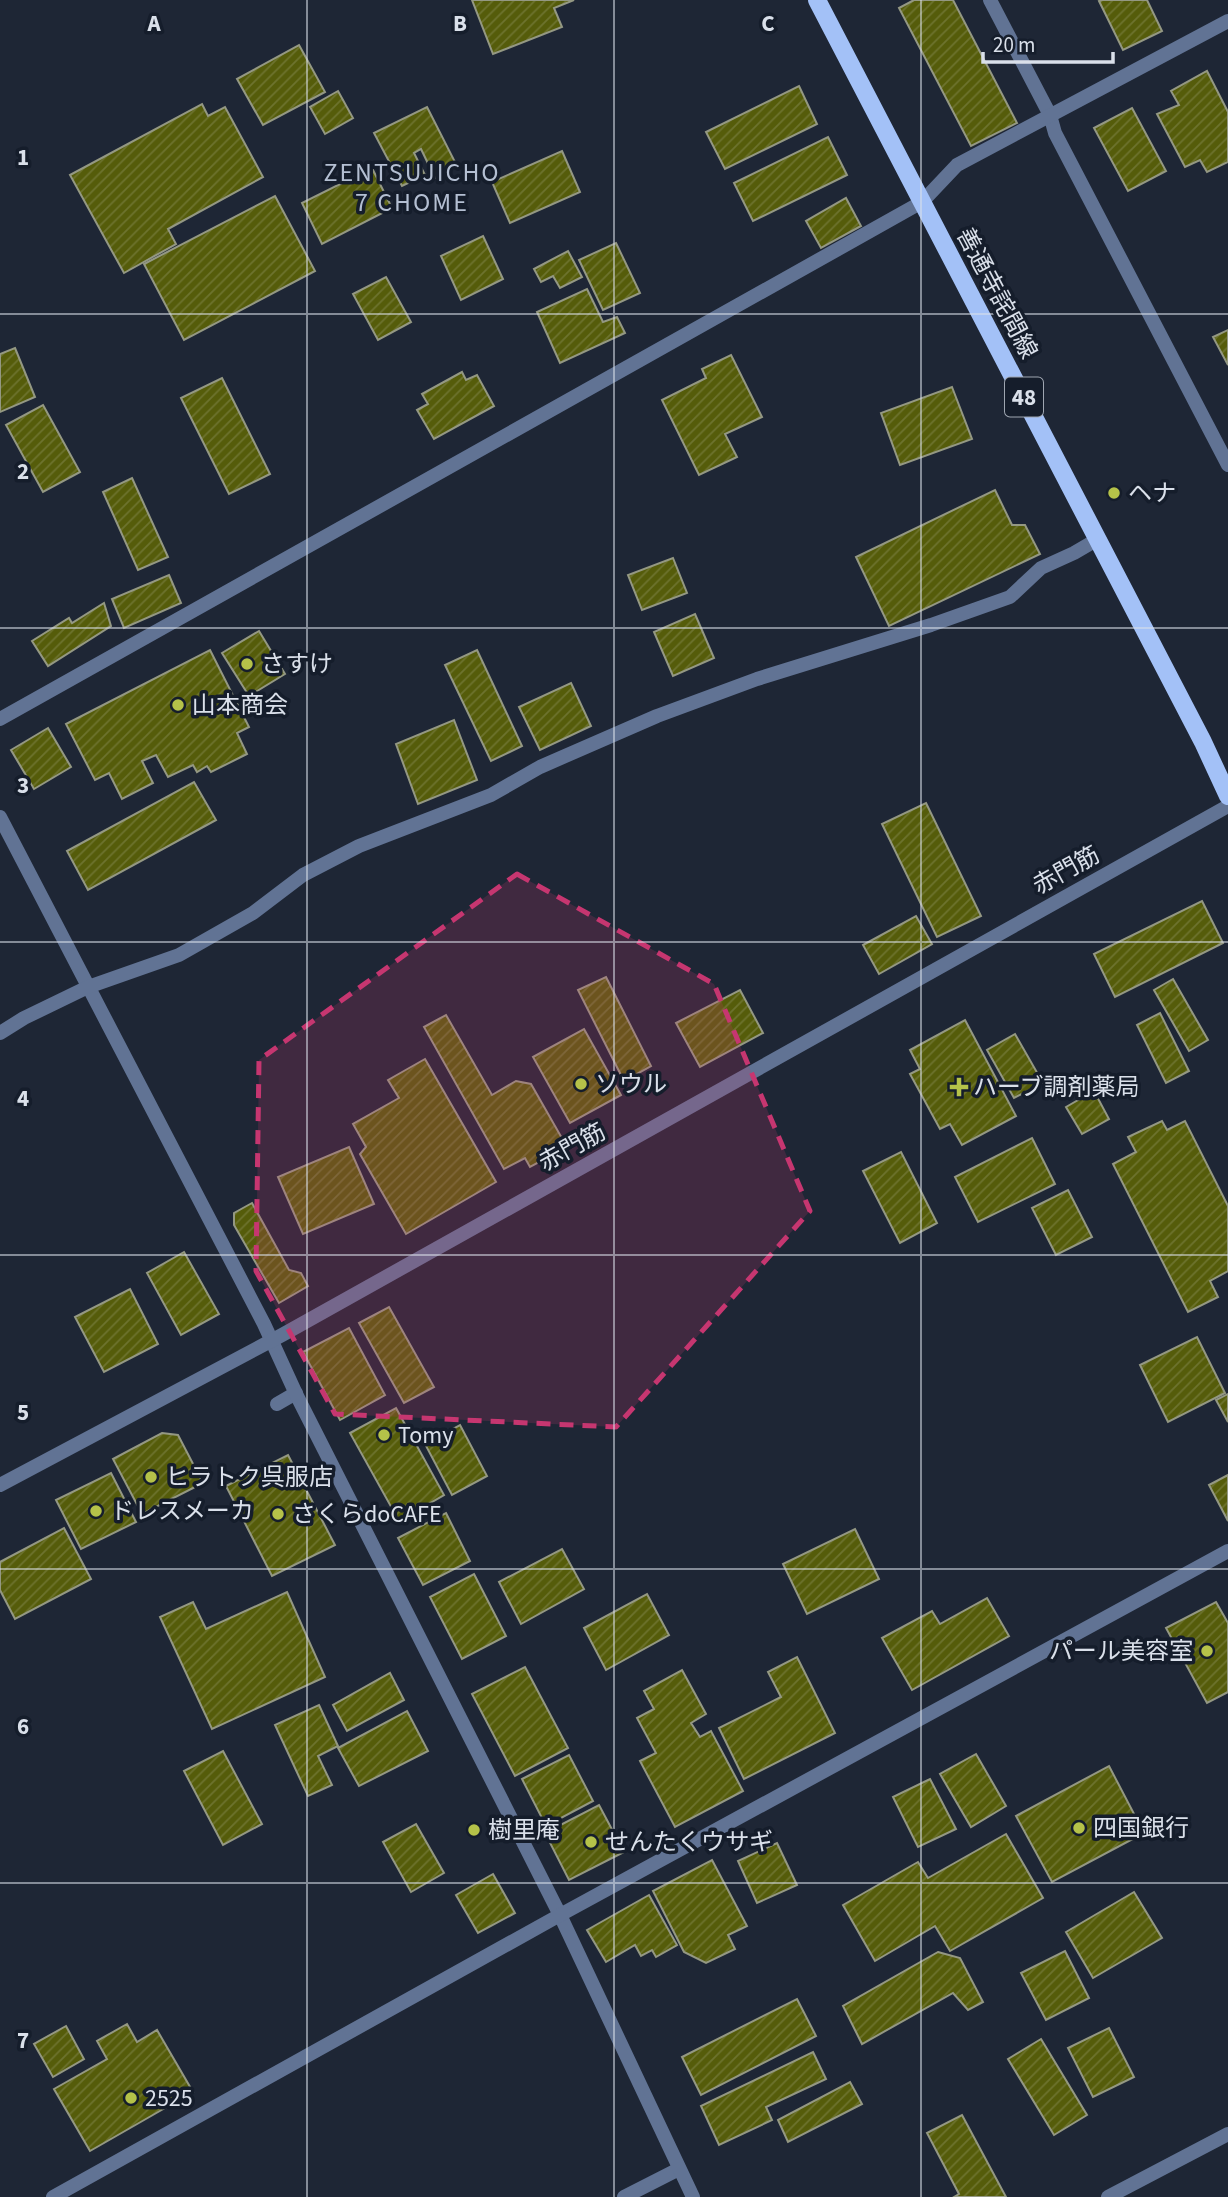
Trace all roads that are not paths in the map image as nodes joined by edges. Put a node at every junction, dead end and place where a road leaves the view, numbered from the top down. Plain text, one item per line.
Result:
1 (817, 0) edge
2 (990, 0) edge
3 (1228, 21) edge
4 (1050, 115) junction
5 (922, 202) junction
6 (1228, 465) edge
7 (1098, 539) junction
8 (0, 719) edge
9 (1228, 796) edge
10 (1228, 806) edge
11 (0, 817) edge
12 (88, 987) junction
13 (0, 1033) edge
14 (271, 1341) junction
15 (296, 1393) junction
16 (277, 1405) dead end
17 (0, 1485) edge
18 (1228, 1551) edge
19 (560, 1915) junction
20 (1228, 2134) edge
21 (680, 2169) junction
22 (53, 2197) edge
23 (624, 2197) edge
24 (693, 2197) edge
25 (1108, 2197) edge

1 - 5 main road, 善通寺詫間線 / 48
2 - 4 street
3 - 4 street
4 - 5 street
4 - 6 street
5 - 7 main road, 善通寺詫間線 / 48
5 - 8 street
7 - 9 main road, 善通寺詫間線 / 48
7 - 12 street
10 - 14 street, 赤門筋
11 - 12 street
12 - 13 street
12 - 14 street
14 - 15 street
14 - 17 street, 赤門筋
15 - 16 street
15 - 19 street
18 - 19 street
19 - 21 street
19 - 22 street
20 - 25 street
21 - 23 street
21 - 24 street

